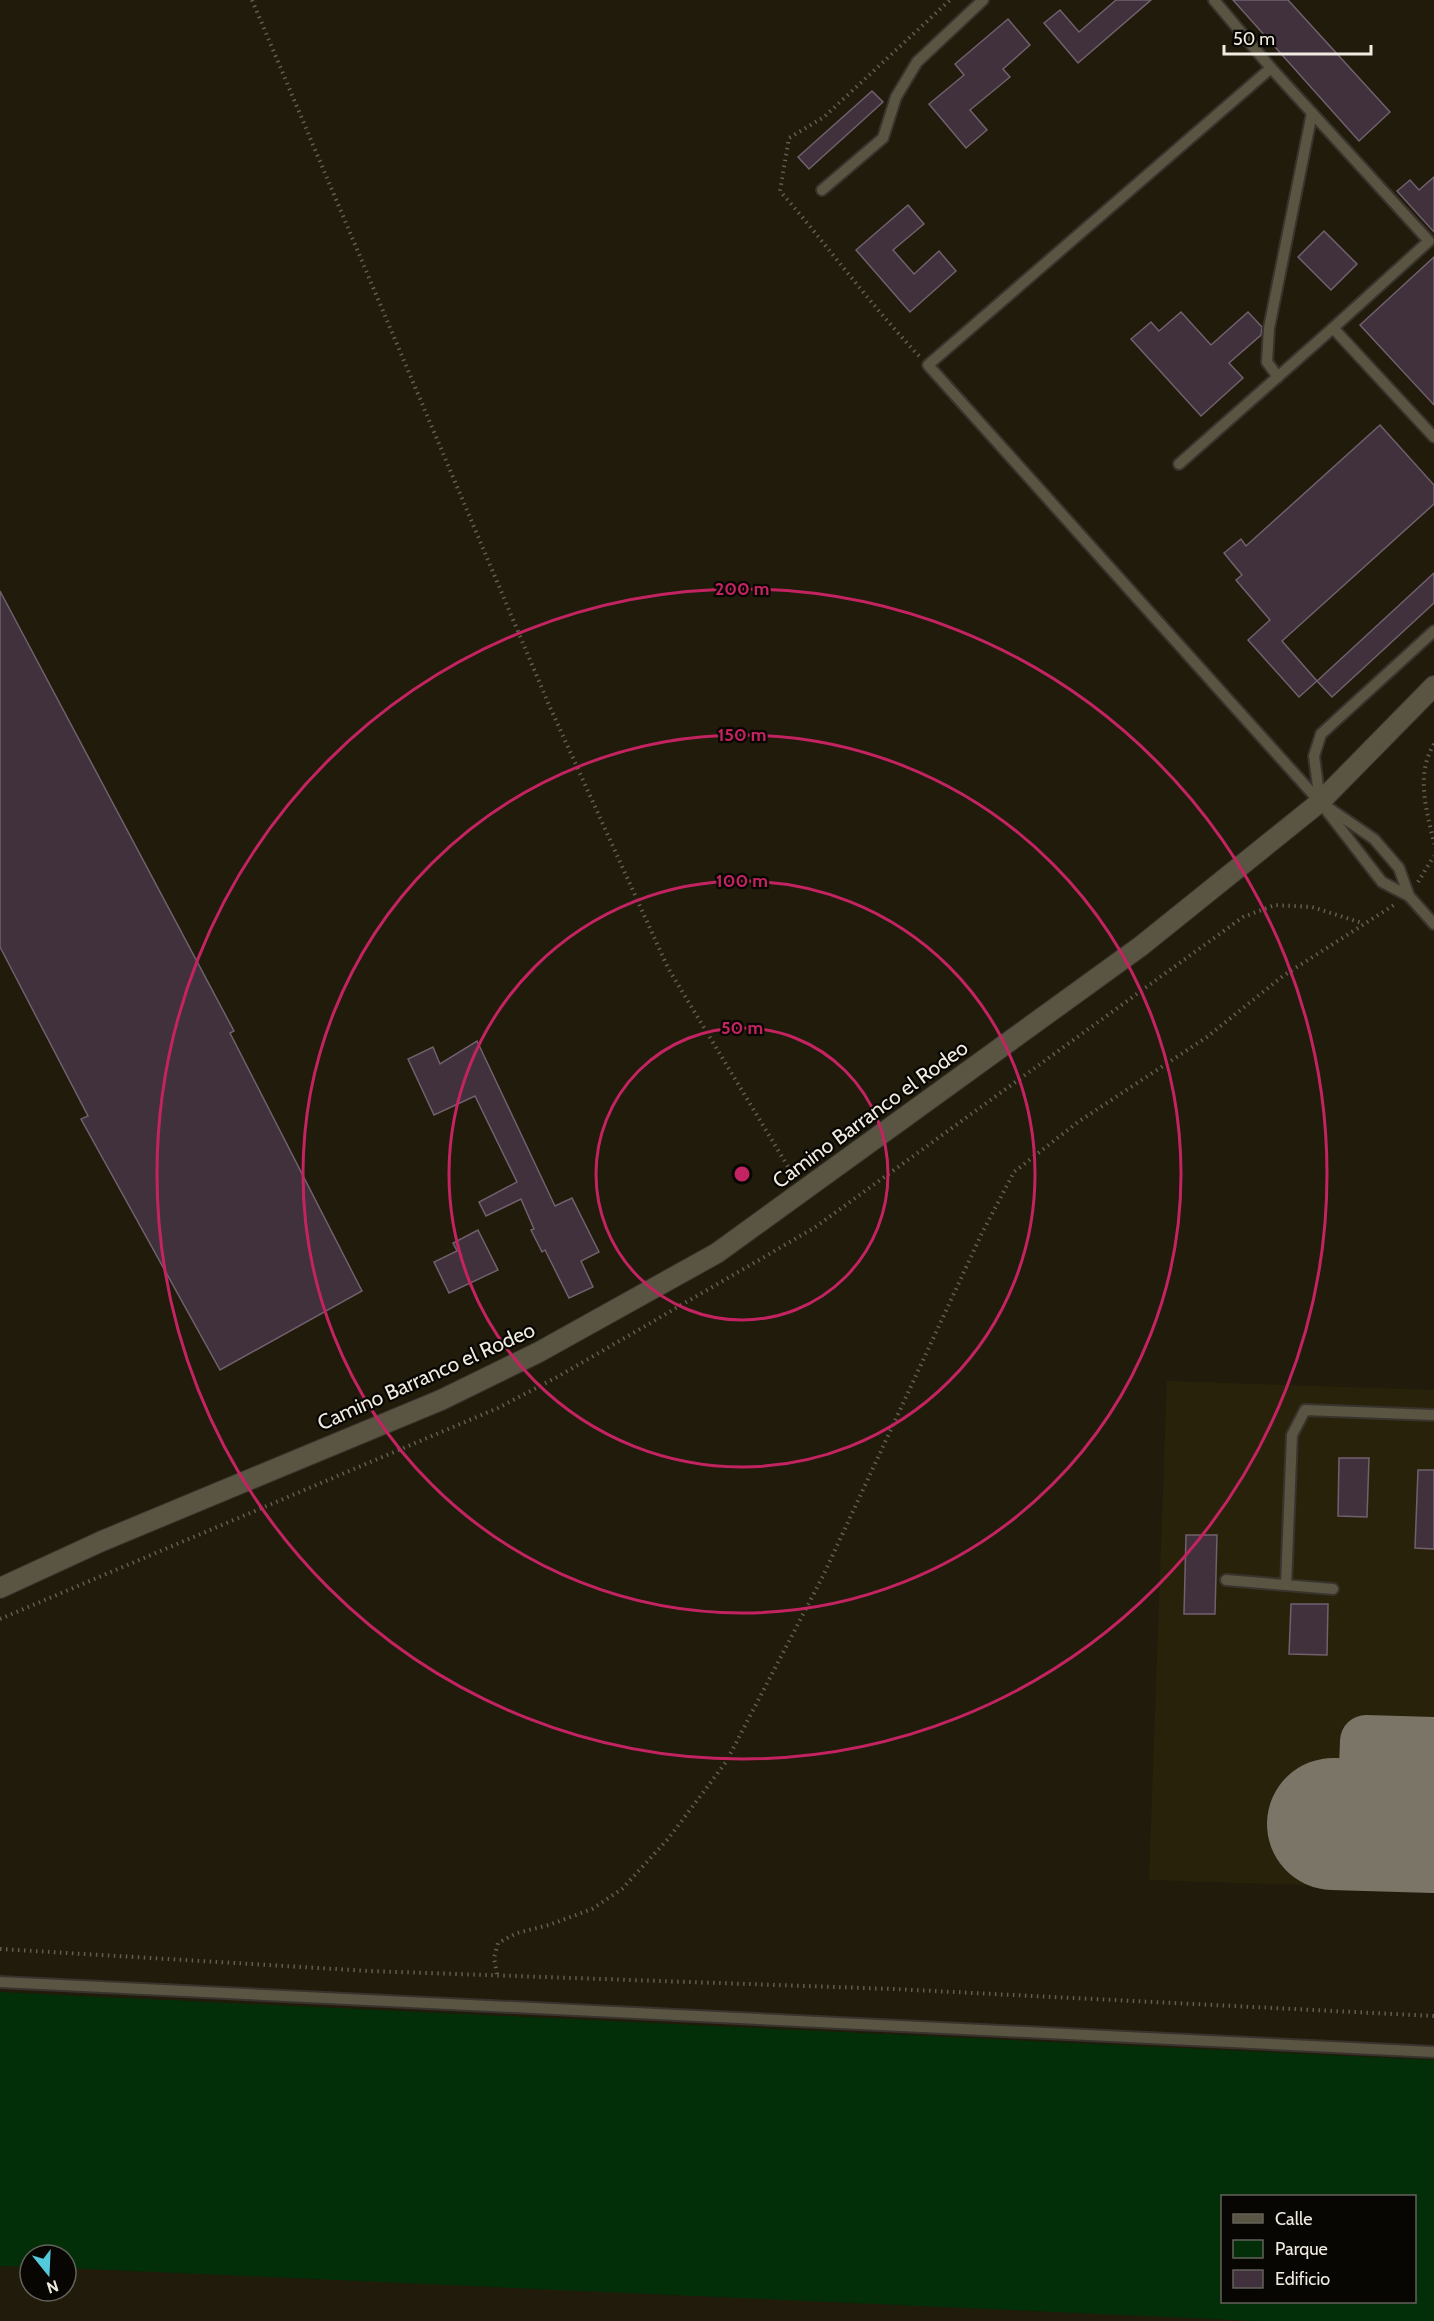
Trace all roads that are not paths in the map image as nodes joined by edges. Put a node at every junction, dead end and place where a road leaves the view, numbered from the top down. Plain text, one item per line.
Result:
1 (983, 0) edge
2 (1214, 0) edge
3 (1271, 68) junction
4 (1312, 113) junction
5 (822, 190) dead end
6 (1333, 328) junction
7 (1278, 377) junction
8 (1434, 437) edge
9 (1179, 464) dead end
10 (1434, 631) edge
11 (1434, 686) edge
12 (1320, 802) junction
13 (1409, 896) junction
14 (1434, 924) edge
15 (1434, 1415) edge
16 (1226, 1580) dead end
17 (1286, 1585) junction
18 (0, 1588) edge
19 (1333, 1589) dead end
20 (0, 1982) edge
21 (1434, 2052) edge

1 - 5 lane
2 - 3 lane
3 - 4 lane
3 - 12 lane
4 - 6 lane
4 - 7 lane
6 - 7 lane
6 - 8 lane
7 - 9 lane
10 - 12 lane
11 - 12 street, Camino Barranco el Rodeo
12 - 13 lane
12 - 13 lane
12 - 18 street, Camino Barranco el Rodeo
13 - 14 lane
15 - 17 lane
16 - 17 lane
17 - 19 lane
20 - 21 lane

